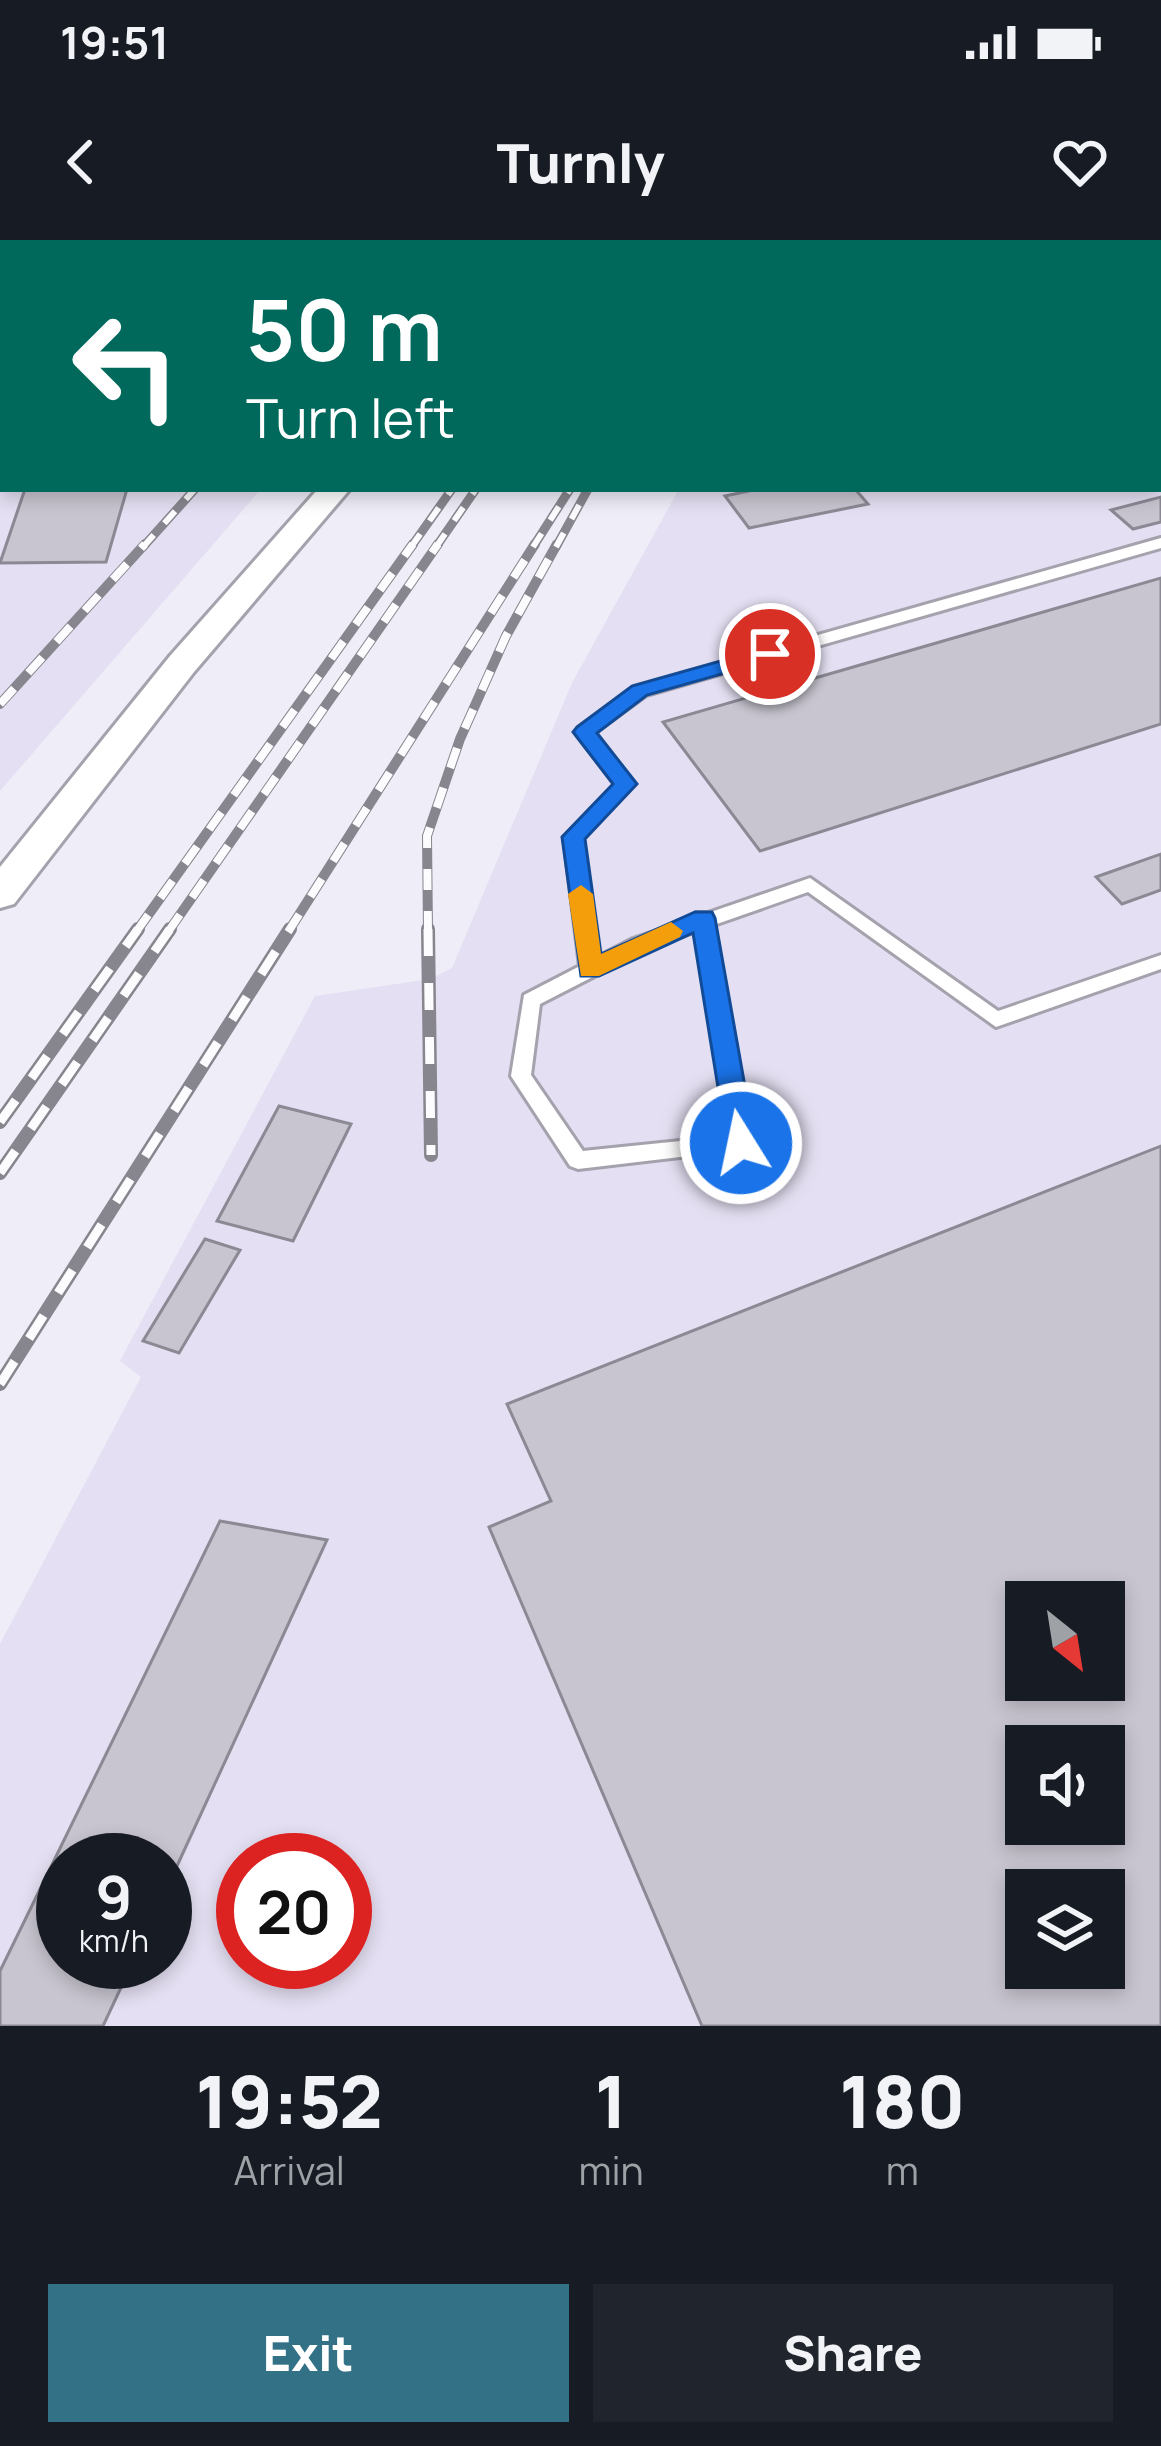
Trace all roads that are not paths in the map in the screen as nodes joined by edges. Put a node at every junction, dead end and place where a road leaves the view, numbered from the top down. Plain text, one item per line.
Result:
1 (332, 492) edge
2 (1161, 543) edge
3 (0, 894) edge
4 (703, 918) junction
5 (1161, 962) edge
6 (590, 970) junction

1 - 3 street
2 - 6 lane
4 - 5 lane
4 - 6 lane
4 - 6 lane

